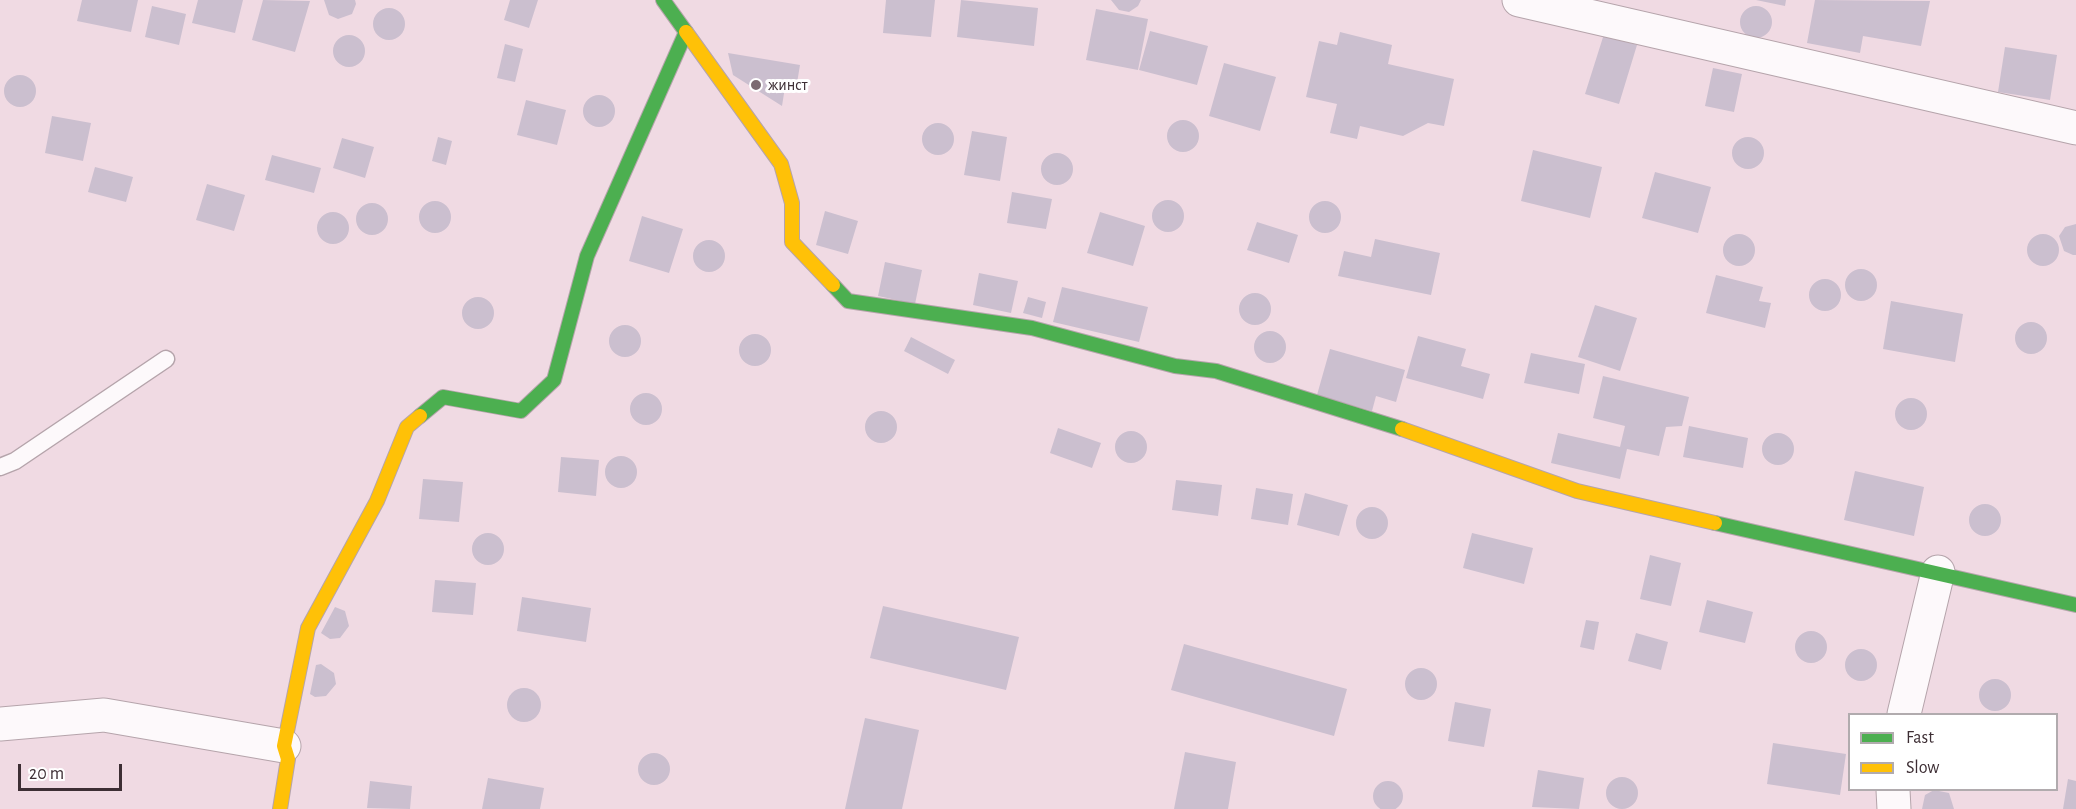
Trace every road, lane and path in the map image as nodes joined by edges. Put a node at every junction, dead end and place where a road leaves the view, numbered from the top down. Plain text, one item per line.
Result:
1 (663, 0) edge
2 (1519, 0) edge
3 (686, 32) junction
4 (2076, 128) edge
5 (166, 359) dead end
6 (0, 467) edge
7 (1938, 572) junction
8 (2076, 605) edge
9 (1904, 713) edge
10 (0, 724) edge
11 (284, 746) junction
12 (1893, 791) edge
13 (280, 809) edge
14 (1894, 809) edge

1 - 3 street
2 - 4 street
3 - 7 street
3 - 11 street
5 - 6 lane
7 - 8 street
7 - 9 street
10 - 11 street
11 - 13 street
12 - 14 street

